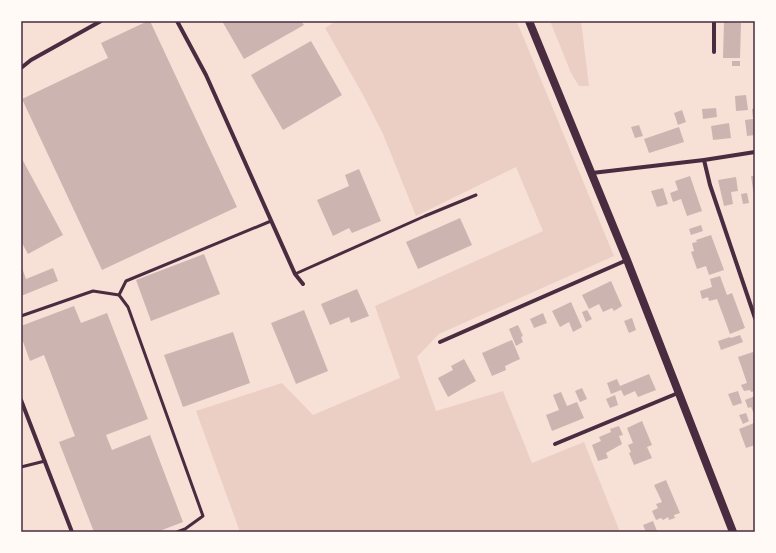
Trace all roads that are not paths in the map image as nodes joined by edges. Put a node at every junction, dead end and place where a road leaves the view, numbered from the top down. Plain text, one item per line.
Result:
1 (101, 21) edge
2 (177, 21) edge
3 (529, 21) edge
4 (714, 21) edge
5 (714, 52) dead end
6 (21, 68) edge
7 (755, 152) edge
8 (704, 160) junction
9 (591, 173) junction
10 (476, 195) dead end
11 (271, 221) junction
12 (626, 260) junction
13 (295, 274) junction
14 (303, 284) dead end
15 (119, 295) junction
16 (21, 316) edge
17 (755, 318) edge
18 (440, 342) dead end
19 (678, 393) junction
20 (21, 400) edge
21 (555, 444) dead end
22 (46, 461) junction
23 (21, 467) edge
24 (72, 532) edge
25 (177, 532) edge
26 (733, 532) edge

1 - 6 street
2 - 11 street
3 - 9 main road
4 - 5 street
7 - 8 street
8 - 9 street
8 - 17 street
9 - 12 main road
10 - 13 lane
11 - 13 street
11 - 15 lane
12 - 18 street
12 - 19 main road
13 - 14 street
15 - 16 lane
15 - 25 lane
19 - 21 street
19 - 26 main road
20 - 22 street
22 - 23 lane
22 - 24 street

